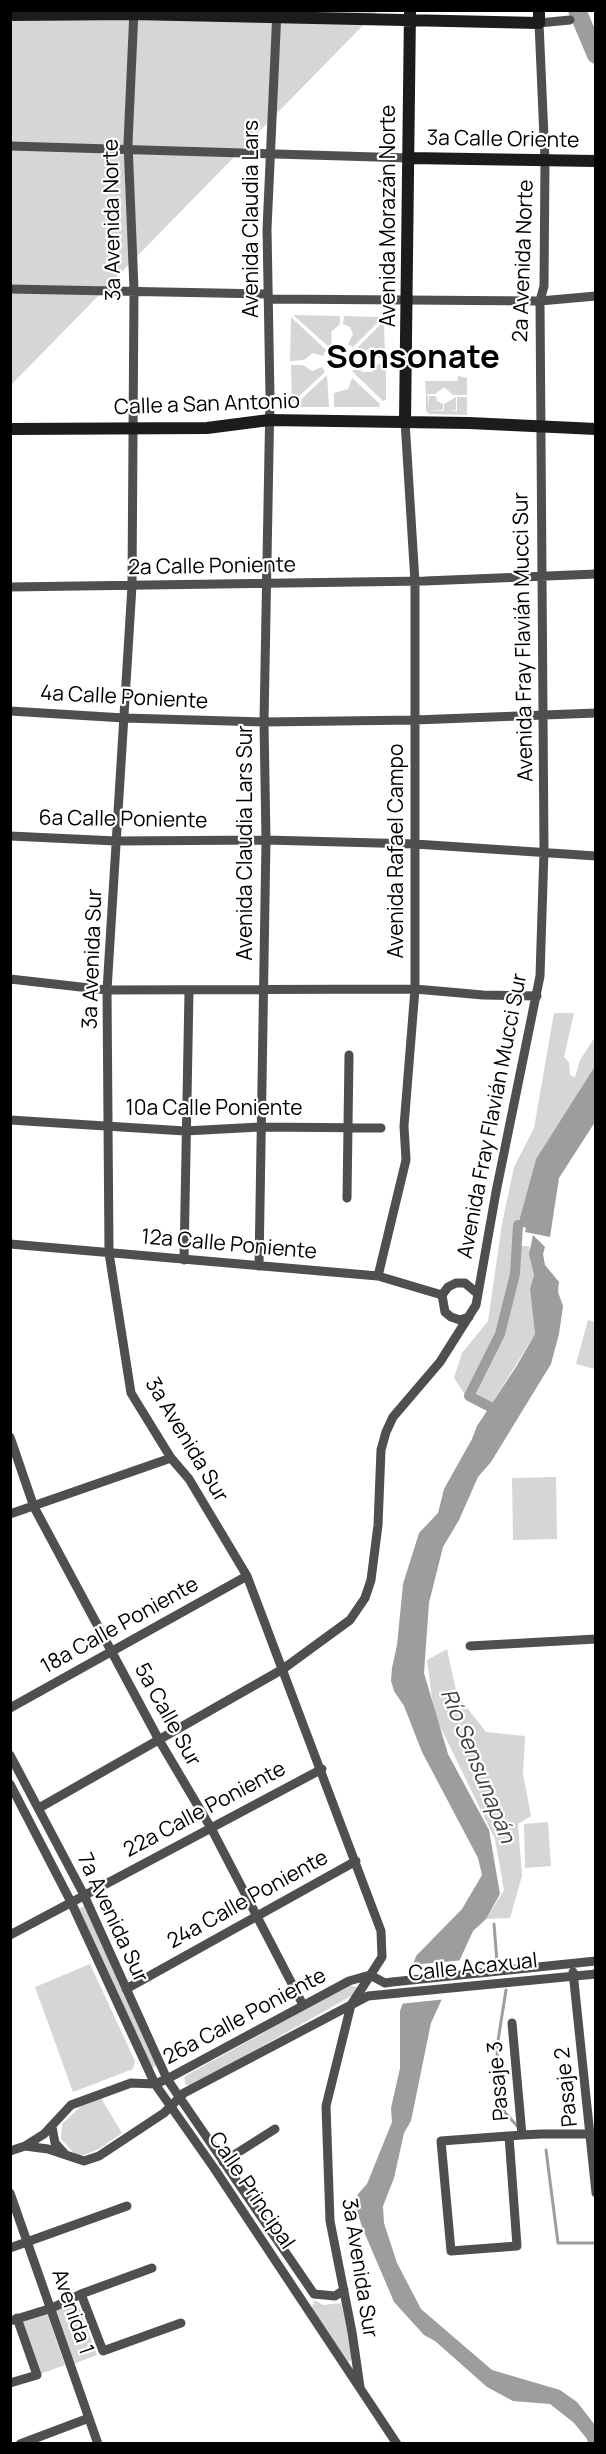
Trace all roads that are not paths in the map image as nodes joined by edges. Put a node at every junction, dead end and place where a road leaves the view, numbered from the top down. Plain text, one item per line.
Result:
1 (539, 10) edge
2 (134, 12) edge
3 (10, 15) edge
4 (277, 15) edge
5 (410, 16) edge
6 (570, 20) dead end
7 (539, 24) junction
8 (10, 146) edge
9 (129, 149) junction
10 (268, 153) junction
11 (409, 158) junction
12 (545, 160) junction
13 (596, 161) edge
14 (10, 289) edge
15 (134, 289) junction
16 (596, 296) edge
17 (268, 297) junction
18 (540, 300) junction
19 (407, 302) junction
20 (269, 420) junction
21 (405, 421) junction
22 (11, 427) edge
23 (540, 427) junction
24 (132, 429) junction
25 (596, 429) edge
26 (596, 574) edge
27 (541, 575) junction
28 (415, 582) junction
29 (267, 584) junction
30 (132, 586) junction
31 (10, 587) edge
32 (10, 711) edge
33 (596, 713) edge
34 (542, 716) junction
35 (124, 718) junction
36 (415, 720) junction
37 (264, 722) junction
38 (10, 836) edge
39 (266, 840) junction
40 (116, 841) junction
41 (415, 844) junction
42 (544, 851) junction
43 (596, 856) edge
44 (10, 979) edge
45 (263, 989) junction
46 (415, 989) junction
47 (106, 990) junction
48 (189, 991) junction
49 (537, 996) junction
50 (349, 1055) dead end
51 (10, 1120) edge
52 (108, 1126) junction
53 (260, 1128) junction
54 (349, 1128) junction
55 (381, 1128) dead end
56 (185, 1131) junction
57 (347, 1198) dead end
58 (10, 1244) edge
59 (109, 1253) junction
60 (184, 1260) junction
61 (259, 1266) junction
62 (378, 1276) junction
63 (477, 1294) junction
64 (442, 1295) junction
65 (469, 1317) junction
66 (10, 1437) edge
67 (171, 1458) junction
68 (34, 1507) junction
69 (10, 1514) edge
70 (247, 1576) junction
71 (596, 1639) edge
72 (470, 1646) dead end
73 (111, 1651) junction
74 (283, 1670) junction
75 (10, 1708) edge
76 (159, 1740) junction
77 (10, 1755) edge
78 (322, 1768) junction
79 (10, 1784) edge
80 (39, 1808) junction
81 (211, 1828) junction
82 (356, 1860) junction
83 (84, 1895) junction
84 (71, 1902) junction
85 (258, 1917) junction
86 (10, 1935) edge
87 (596, 1962) edge
88 (571, 1964) junction
89 (596, 1974) edge
90 (370, 1976) junction
91 (573, 1976) junction
92 (126, 1989) junction
93 (303, 2005) junction
94 (351, 2005) junction
95 (512, 2023) dead end
96 (167, 2079) junction
97 (155, 2084) junction
98 (179, 2096) junction
99 (171, 2106) junction
100 (52, 2127) junction
101 (275, 2129) dead end
102 (593, 2134) edge
103 (522, 2135) junction
104 (509, 2136) junction
105 (25, 2146) junction
106 (10, 2151) edge
107 (68, 2157) junction
108 (223, 2162) junction
109 (10, 2193) edge
110 (596, 2193) edge
111 (127, 2206) dead end
112 (29, 2241) junction
113 (10, 2248) edge
114 (152, 2268) dead end
115 (344, 2290) junction
116 (81, 2294) junction
117 (314, 2294) junction
118 (52, 2308) junction
119 (307, 2308) junction
120 (14, 2319) edge
121 (181, 2323) dead end
122 (10, 2384) edge
123 (360, 2386) junction
124 (89, 2418) junction
125 (20, 2444) edge
126 (98, 2444) edge
127 (397, 2444) edge

1 - 7 main road
2 - 3 main road
2 - 4 main road
2 - 9 street, 3a Avenida Norte
4 - 5 main road
4 - 10 street, Avenida Claudia Lars
5 - 7 main road
5 - 11 main road, Avenida Morazán Norte
6 - 7 street
7 - 12 street, 2a Avenida Norte
8 - 9 street
9 - 10 street
9 - 15 street, 3a Avenida Norte
10 - 11 street
10 - 17 street, Avenida Claudia Lars
11 - 12 main road, 3a Calle Oriente
11 - 19 main road, Avenida Morazán Norte
12 - 13 main road, 3a Calle Oriente
12 - 18 street, 2a Avenida Norte
14 - 15 street
15 - 17 street
15 - 24 street, 3a Avenida Norte
16 - 18 street
17 - 19 street
17 - 20 street, Avenida Claudia Lars
18 - 19 street
18 - 23 street, 2a Avenida Norte
19 - 21 main road, Avenida Morazán Norte
20 - 21 main road, Calle a San Antonio
20 - 24 main road, Calle a San Antonio
20 - 29 street, Avenida Claudia Lars Sur
21 - 23 main road, Calle a San Antonio
21 - 28 street, Avenida Rafael Campo
22 - 24 main road, Calle a San Antonio
23 - 25 main road, Calle a San Antonio
23 - 27 street, Avenida Fray Flavián Mucci Sur
24 - 30 street, 3a Avenida Sur
26 - 27 street, 2a Calle Poniente
27 - 28 street, 2a Calle Poniente
27 - 34 street, Avenida Fray Flavián Mucci Sur
28 - 29 street, 2a Calle Poniente
28 - 36 street, Avenida Rafael Campo
29 - 30 street, 2a Calle Poniente
29 - 37 street, Avenida Claudia Lars Sur
30 - 31 street, 2a Calle Poniente
30 - 35 street, 3a Avenida Sur
32 - 35 street, 4a Calle Poniente
33 - 34 street, 4a Calle Poniente
34 - 36 street, 4a Calle Poniente
34 - 42 street, Avenida Fray Flavián Mucci Sur
35 - 37 street, 4a Calle Poniente
35 - 40 street, 3a Avenida Sur
36 - 37 street, 4a Calle Poniente
36 - 41 street, Avenida Rafael Campo
37 - 39 street, Avenida Claudia Lars Sur
38 - 40 street, 6a Calle Poniente
39 - 40 street, 6a Calle Poniente
39 - 41 street, 6a Calle Poniente
39 - 45 street, Avenida Claudia Lars Sur
40 - 47 street, 3a Avenida Sur
41 - 42 street, 6a Calle Poniente
41 - 46 street, Avenida Rafael Campo
42 - 43 street, 6a Calle Poniente
42 - 49 street, Avenida Fray Flavián Mucci Sur
44 - 47 street
45 - 46 street
45 - 48 street
45 - 53 street, Avenida Claudia Lars Sur
46 - 49 street
46 - 62 street, Avenida Rafael Campo
47 - 48 street
47 - 52 street, 3a Avenida Sur
48 - 56 street
49 - 63 street, Avenida Fray Flavián Mucci Sur
50 - 54 street
51 - 52 street, 10a Calle Poniente
52 - 56 street, 10a Calle Poniente
52 - 59 street, 3a Avenida Sur
53 - 54 street, 10a Calle Poniente
53 - 56 street, 10a Calle Poniente
53 - 61 street, Avenida Claudia Lars Sur
54 - 55 street, 10a Calle Poniente
54 - 57 street
56 - 60 street
58 - 59 street, 12a Calle Poniente
59 - 60 street, 12a Calle Poniente
59 - 67 street, 3a Avenida Sur
60 - 61 street, 12a Calle Poniente
61 - 62 street, 12a Calle Poniente
62 - 64 street, 12a Calle Poniente
63 - 64 street
63 - 65 street, Avenida Fray Flavián Mucci Sur
64 - 65 street
65 - 74 street, Avenida Fray Flavián Mucci Sur
66 - 68 street, 5a Calle Sur
67 - 68 street
67 - 70 street, 3a Avenida Sur
68 - 69 street
68 - 73 street, 5a Calle Sur
70 - 73 street, 18a Calle Poniente
70 - 74 street, 3a Avenida Sur
71 - 72 street
73 - 75 street, 18a Calle Poniente
73 - 76 street, 5a Calle Sur
74 - 76 street, Avenida Fray Flavián Mucci Sur
74 - 78 street, 3a Avenida Sur
76 - 80 street, Avenida Fray Flavián Mucci Sur
76 - 81 street, 5a Calle Sur
77 - 80 street, 7a Avenida Sur
78 - 81 street, 22a Calle Poniente
78 - 82 street, 3a Avenida Sur
79 - 84 street, 7a Avenida Sur
80 - 83 street, 7a Avenida Sur
81 - 83 street, 22a Calle Poniente
81 - 85 street, 5a Calle Sur
82 - 85 street, 24a Calle Poniente
82 - 90 street, 3a Avenida Sur
83 - 84 street, 22a Calle Poniente
83 - 92 street, 7a Avenida Sur
84 - 86 street, 22a Calle Poniente
84 - 97 street, 7a Avenida Sur
85 - 92 street, 24a Calle Poniente
85 - 93 street, 5a Calle Sur
87 - 88 street, Calle Acaxual
88 - 90 street, Calle Acaxual
88 - 91 street
89 - 91 street, Calle Acaxual
90 - 93 street, 26a Calle Poniente
90 - 94 street, 3a Avenida Sur
91 - 94 street, Calle Acaxual
91 - 102 street, Pasaje 2
92 - 96 street, 7a Avenida Sur
93 - 96 street, 26a Calle Poniente
94 - 98 street
94 - 115 street, 3a Avenida Sur
95 - 103 street, Pasaje 3
96 - 97 street, 26a Calle Poniente
96 - 98 street, 7a Avenida Sur
97 - 99 street, 7a Avenida Sur
97 - 100 street, 26a Calle Poniente
98 - 99 street
98 - 108 street, Calle Principal
99 - 107 street, 26a Calle Poniente
99 - 119 street, Calle Principal
100 - 105 street, 26a Calle Poniente
100 - 107 street
101 - 108 street
102 - 103 street
102 - 110 street, Pasaje 2
103 - 104 street
104 - 104 street
105 - 106 street, 26a Calle Poniente
105 - 107 street, 26a Calle Poniente
108 - 117 street, Calle Principal
109 - 112 street, Avenida 1
111 - 112 street
112 - 113 street
112 - 118 street, Avenida 1
114 - 116 street
115 - 117 street
115 - 123 street, 3a Avenida Sur
116 - 118 street
116 - 121 street
117 - 119 street
118 - 120 street
118 - 124 street, Avenida 1
119 - 123 street, Calle Principal
120 - 122 street
123 - 127 street, Calle Principal
124 - 125 street
124 - 126 street, Avenida 1

